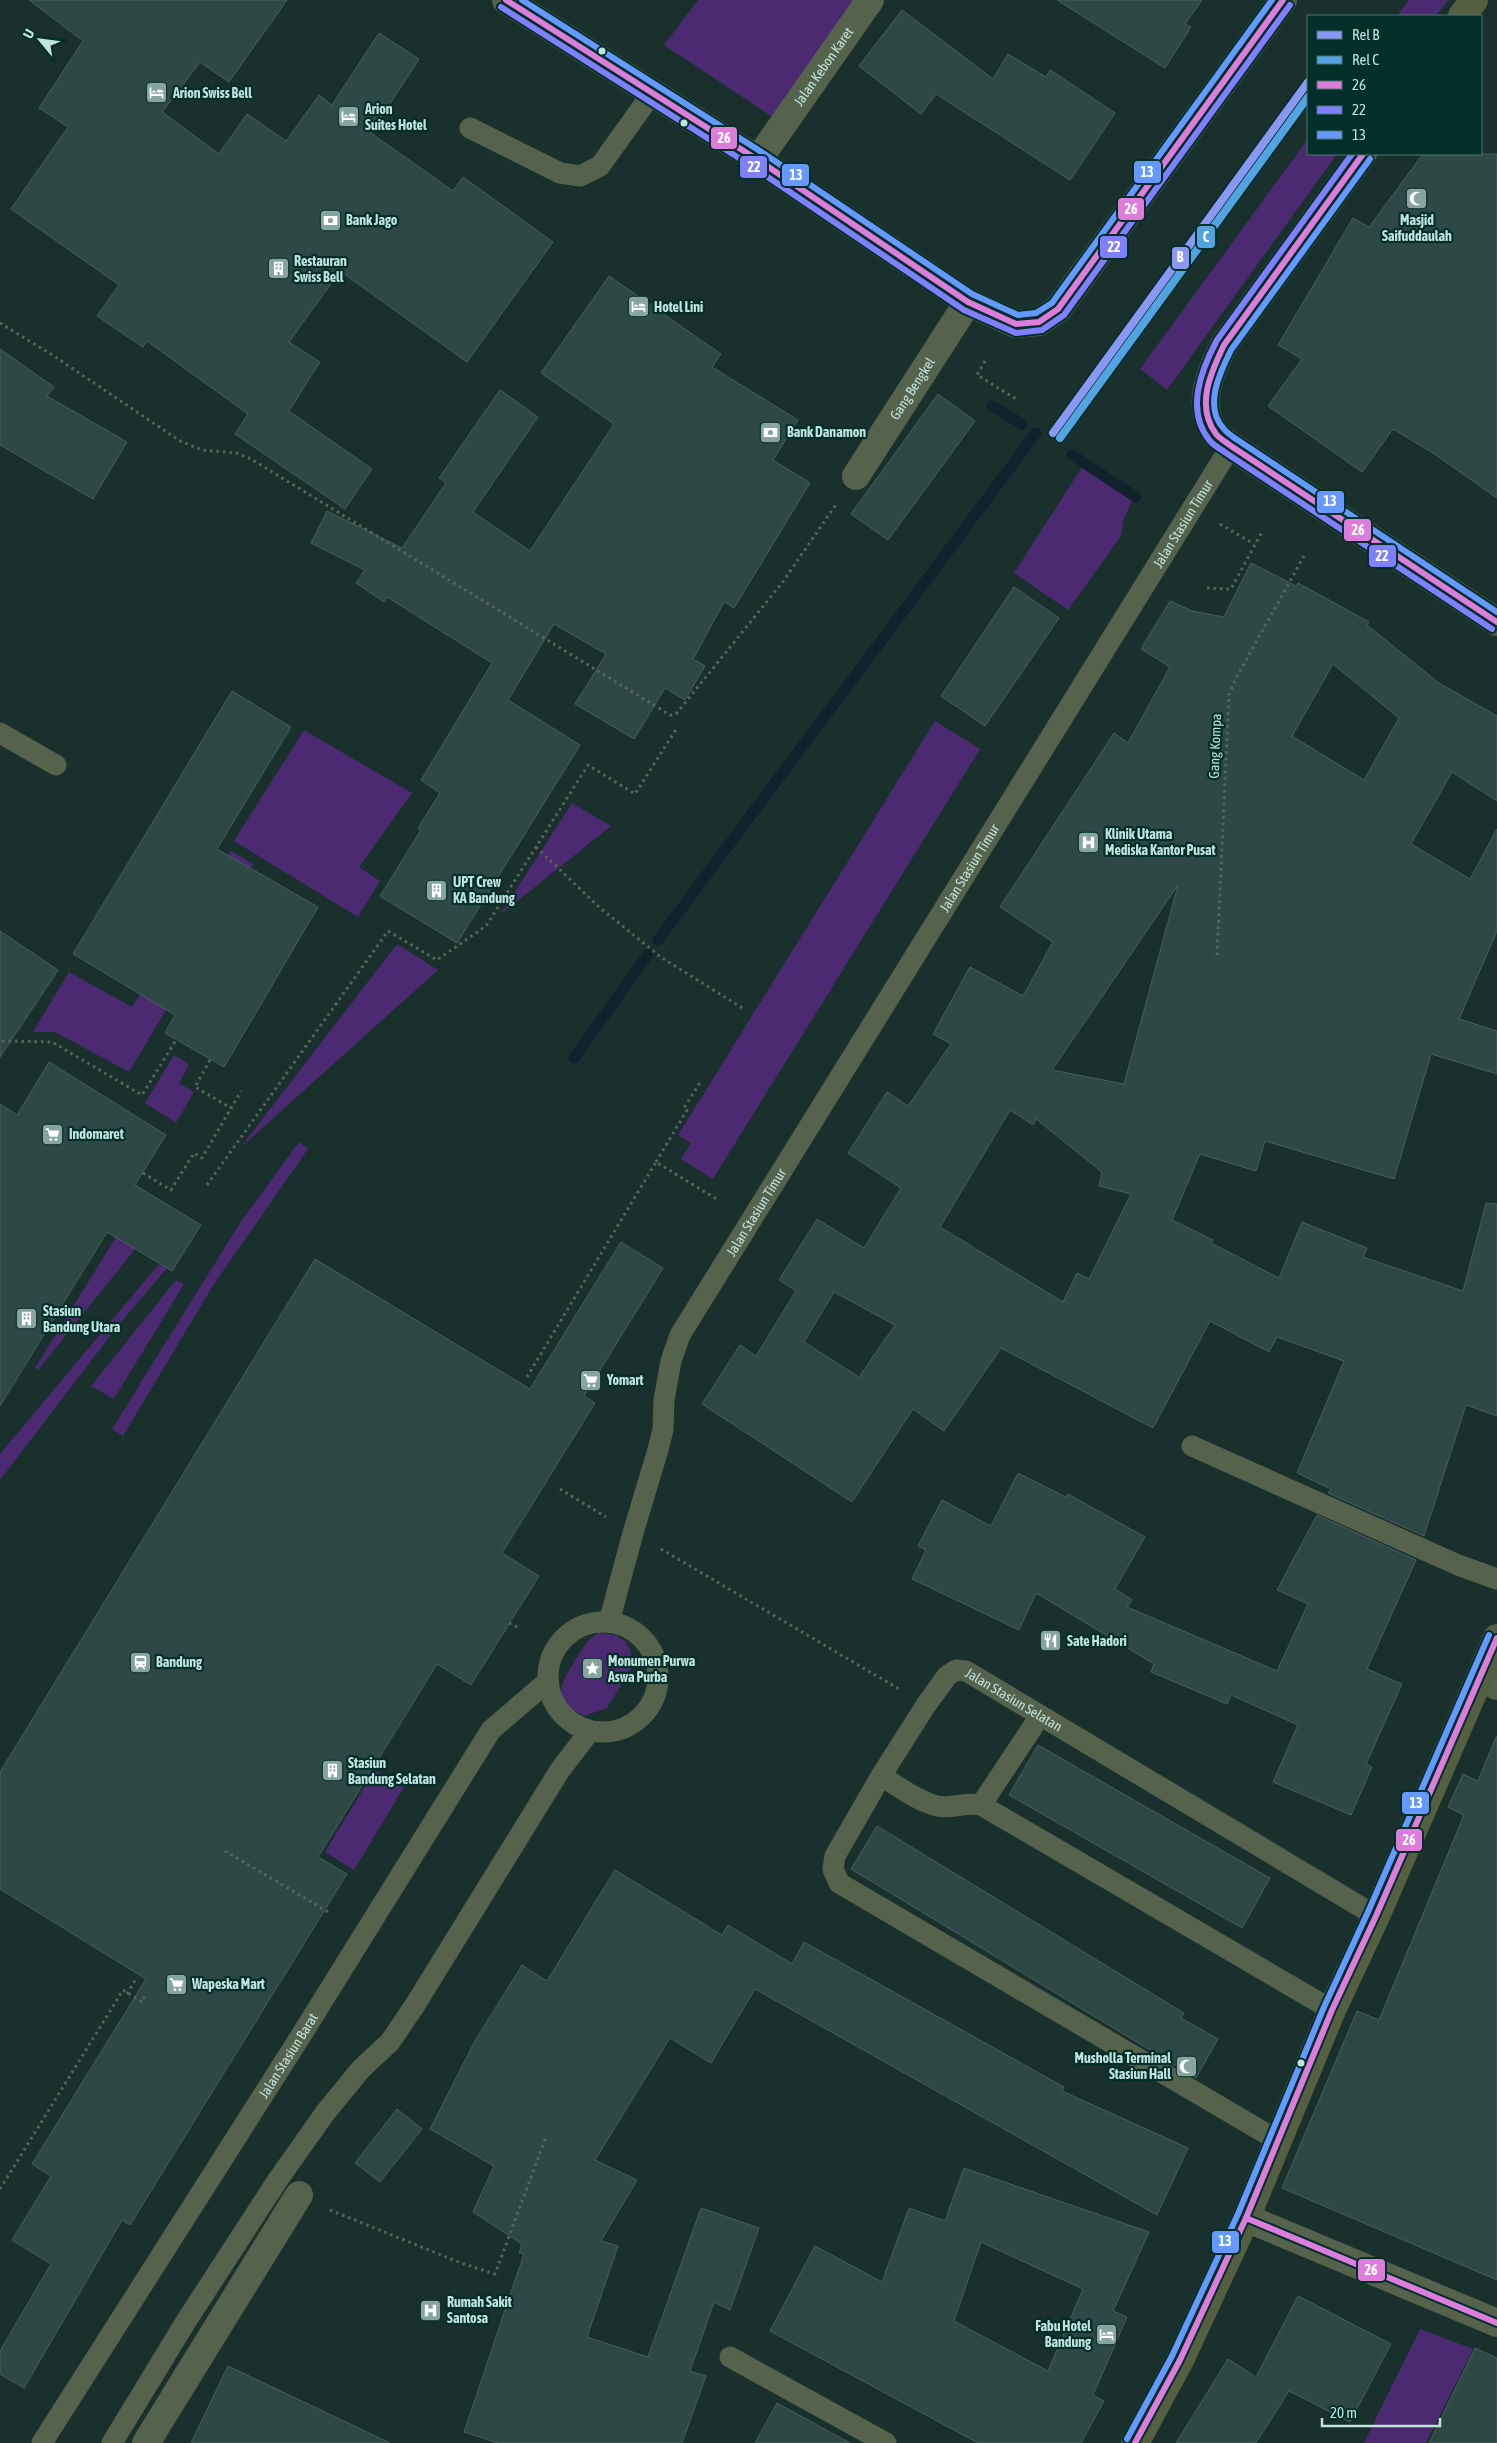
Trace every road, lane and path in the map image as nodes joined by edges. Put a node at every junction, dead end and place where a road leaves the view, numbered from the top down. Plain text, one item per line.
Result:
1 (506, 0) edge
2 (870, 0) edge
3 (1283, 0) edge
4 (1474, 0) edge
5 (1463, 15) edge
6 (653, 92) junction
7 (470, 128) dead end
8 (1361, 155) edge
9 (758, 160) junction
10 (968, 302) junction
11 (0, 323) edge
12 (986, 362) dead end
13 (1018, 400) dead end
14 (1231, 446) junction
15 (856, 476) joint
16 (1214, 520) dead end
17 (1263, 530) dead end
18 (1254, 544) junction
19 (1304, 556) dead end
20 (1207, 588) dead end
21 (1497, 622) edge
22 (677, 728) dead end
23 (0, 733) edge
24 (56, 766) dead end
25 (536, 847) junction
26 (1217, 955) dead end
27 (744, 1009) dead end
28 (176, 1040) dead end
29 (2, 1041) dead end
30 (210, 1060) dead end
31 (701, 1081) dead end
32 (241, 1091) dead end
33 (231, 1108) junction
34 (656, 1162) junction
35 (143, 1173) dead end
36 (208, 1185) dead end
37 (718, 1200) dead end
38 (527, 1377) dead end
39 (1192, 1446) dead end
40 (560, 1489) dead end
41 (633, 1533) junction
42 (1497, 1579) edge
43 (609, 1622) junction
44 (509, 1623) dead end
45 (517, 1627) dead end
46 (1497, 1638) edge
47 (547, 1682) junction
48 (1489, 1682) edge
49 (926, 1705) junction
50 (1040, 1716) junction
51 (590, 1731) junction
52 (881, 1776) junction
53 (981, 1805) junction
54 (225, 1851) dead end
55 (330, 1913) dead end
56 (1376, 1916) junction
57 (137, 1977) dead end
58 (127, 1994) junction
59 (146, 1996) dead end
60 (1332, 2010) junction
61 (546, 2137) dead end
62 (1277, 2140) junction
63 (0, 2189) edge
64 (299, 2195) joint
65 (1246, 2218) junction
66 (1497, 2323) edge
67 (730, 2357) dead end
68 (42, 2443) edge
69 (112, 2443) edge
70 (146, 2443) edge
71 (886, 2443) edge
72 (1135, 2443) edge

1 - 6 main road
2 - 9 street, Jalan Kebon Karet
3 - 10 main road
4 - 5 main road
6 - 7 lane
6 - 9 main road
8 - 14 main road
9 - 10 main road
10 - 15 street, Gang Bengkel
11 - 15 path
12 - 13 path
14 - 21 main road
14 - 41 lane, Jalan Stasiun Timur
16 - 18 path
17 - 18 path
18 - 20 path
19 - 26 path, Gang Kompa
22 - 25 path
23 - 24 lane
25 - 27 path
25 - 36 path
28 - 29 path
30 - 33 path
31 - 34 path
32 - 33 path
33 - 35 path
34 - 37 path
34 - 38 path
39 - 42 lane
40 - 41 path
41 - 43 lane, Jalan Stasiun Timur
41 - 49 path
43 - 47 lane
43 - 51 lane
44 - 45 path
46 - 48 main road
47 - 51 lane
47 - 68 lane, Jalan Stasiun Barat
48 - 56 main road
49 - 50 lane, Jalan Stasiun Selatan
49 - 52 lane
50 - 53 lane
50 - 56 lane, Jalan Stasiun Selatan
51 - 69 lane
52 - 53 lane
52 - 62 lane
53 - 60 lane
54 - 55 path
56 - 60 main road
57 - 58 path
58 - 59 path
58 - 63 path
60 - 62 main road
61 - 64 path
62 - 65 main road
64 - 70 street
65 - 66 street
65 - 72 main road
67 - 71 lane

